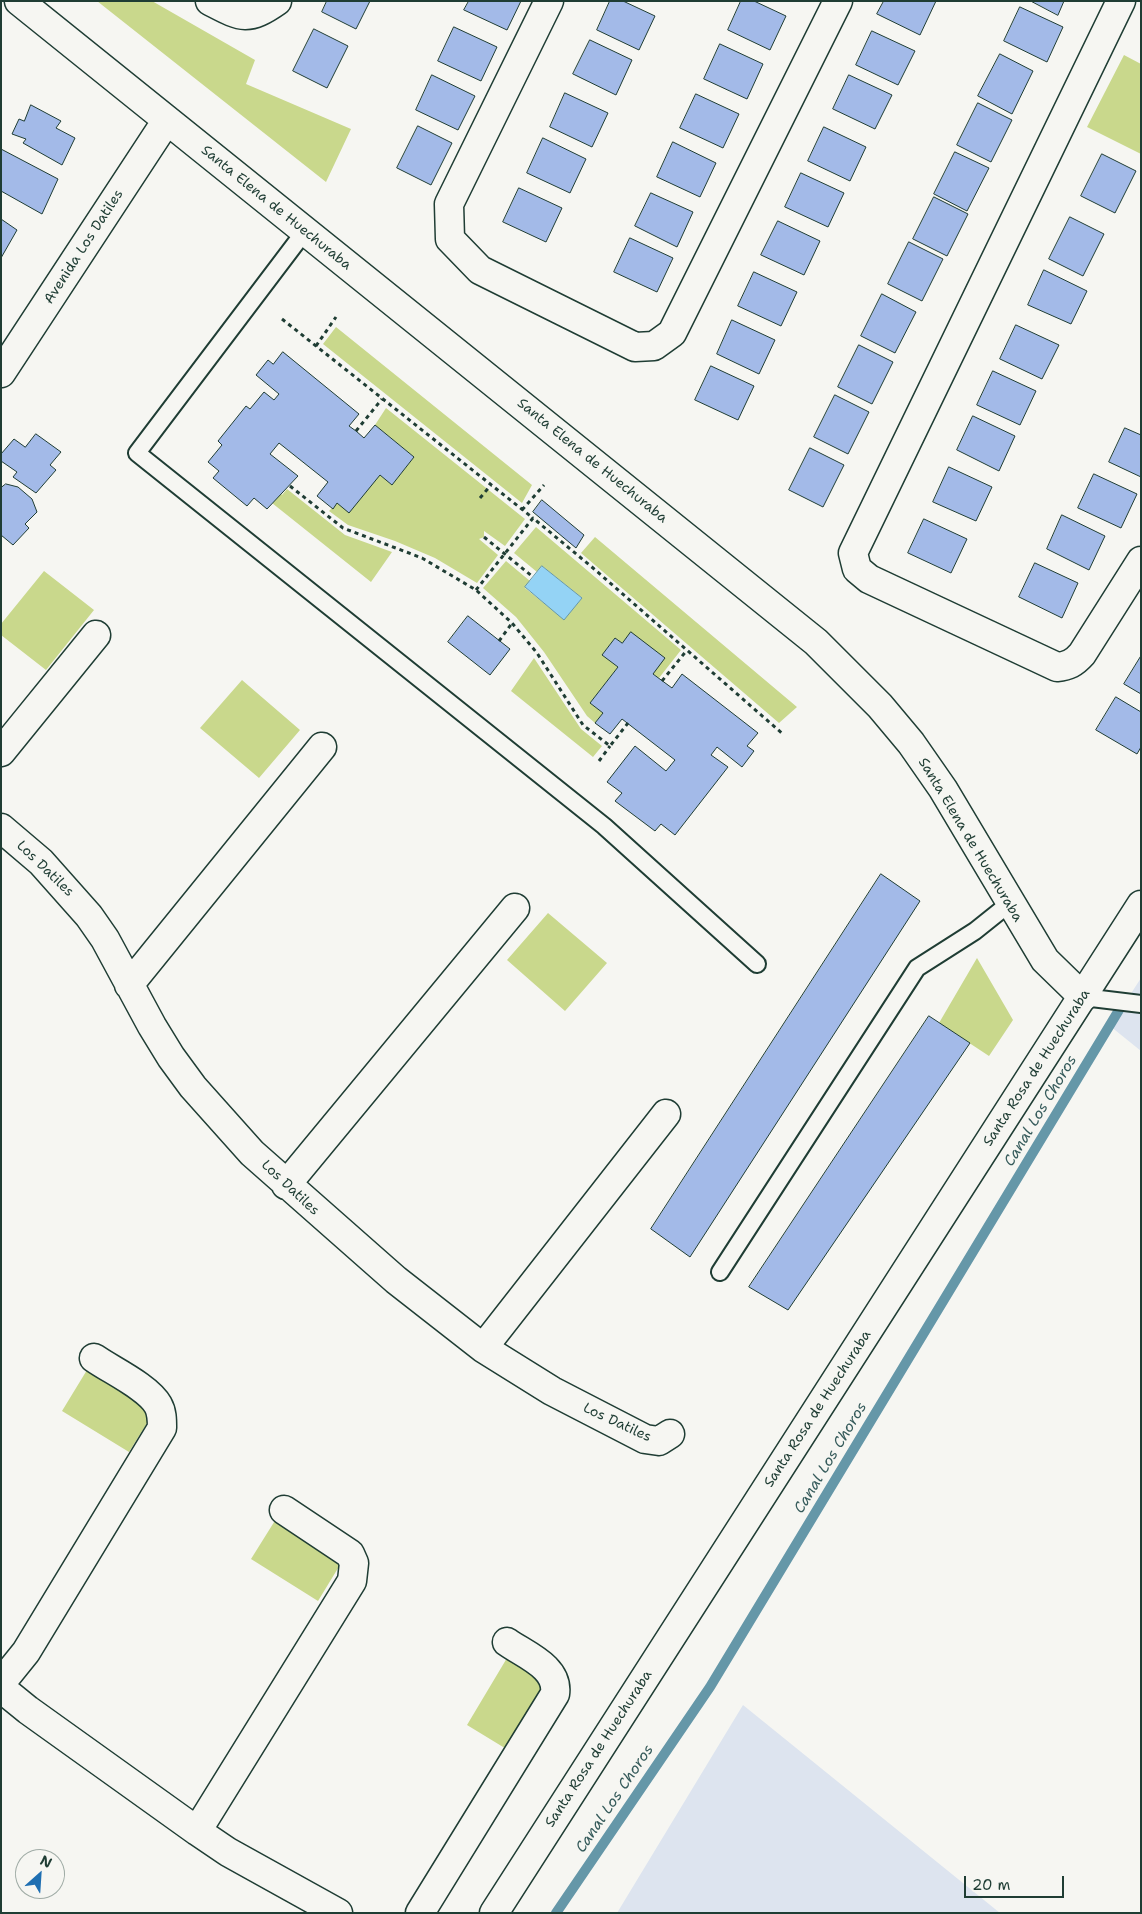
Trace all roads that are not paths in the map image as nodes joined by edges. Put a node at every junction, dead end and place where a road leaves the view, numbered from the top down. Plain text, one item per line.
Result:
1 (19, 1) edge
2 (210, 1) edge
3 (277, 1) edge
4 (549, 1) edge
5 (838, 1) edge
6 (1121, 1) edge
7 (167, 120) junction
8 (305, 231) junction
9 (1, 373) edge
10 (1141, 561) edge
11 (96, 635) dead end
12 (322, 747) dead end
13 (1, 752) edge
14 (1, 828) edge
15 (1010, 903) junction
16 (1141, 905) edge
17 (516, 908) dead end
18 (757, 964) dead end
19 (129, 985) junction
20 (1083, 997) junction
21 (1141, 1004) edge
22 (666, 1114) dead end
23 (286, 1185) junction
24 (720, 1272) dead end
25 (483, 1348) junction
26 (94, 1358) dead end
27 (670, 1434) dead end
28 (284, 1510) dead end
29 (506, 1642) dead end
30 (1, 1683) edge
31 (1, 1688) edge
32 (197, 1831) junction
33 (338, 1913) edge
34 (420, 1913) edge
35 (494, 1913) edge

1 - 7 street, Santa Elena de Huechuraba
2 - 3 street
4 - 5 street
6 - 10 street
7 - 8 street, Santa Elena de Huechuraba
7 - 9 street, Avenida Los Datiles
8 - 15 street, Santa Elena de Huechuraba
8 - 18 lane
11 - 13 street
12 - 19 street
14 - 19 street, Los Datiles
15 - 20 street, Santa Elena de Huechuraba
15 - 24 lane
16 - 20 street, Santa Rosa de Huechuraba
17 - 23 street
19 - 23 street, Los Datiles
20 - 21 lane
20 - 35 street, Santa Rosa de Huechuraba
22 - 25 street
23 - 25 street, Los Datiles
25 - 27 street, Los Datiles
26 - 30 street
28 - 32 street
29 - 34 street
31 - 32 street
32 - 33 street

